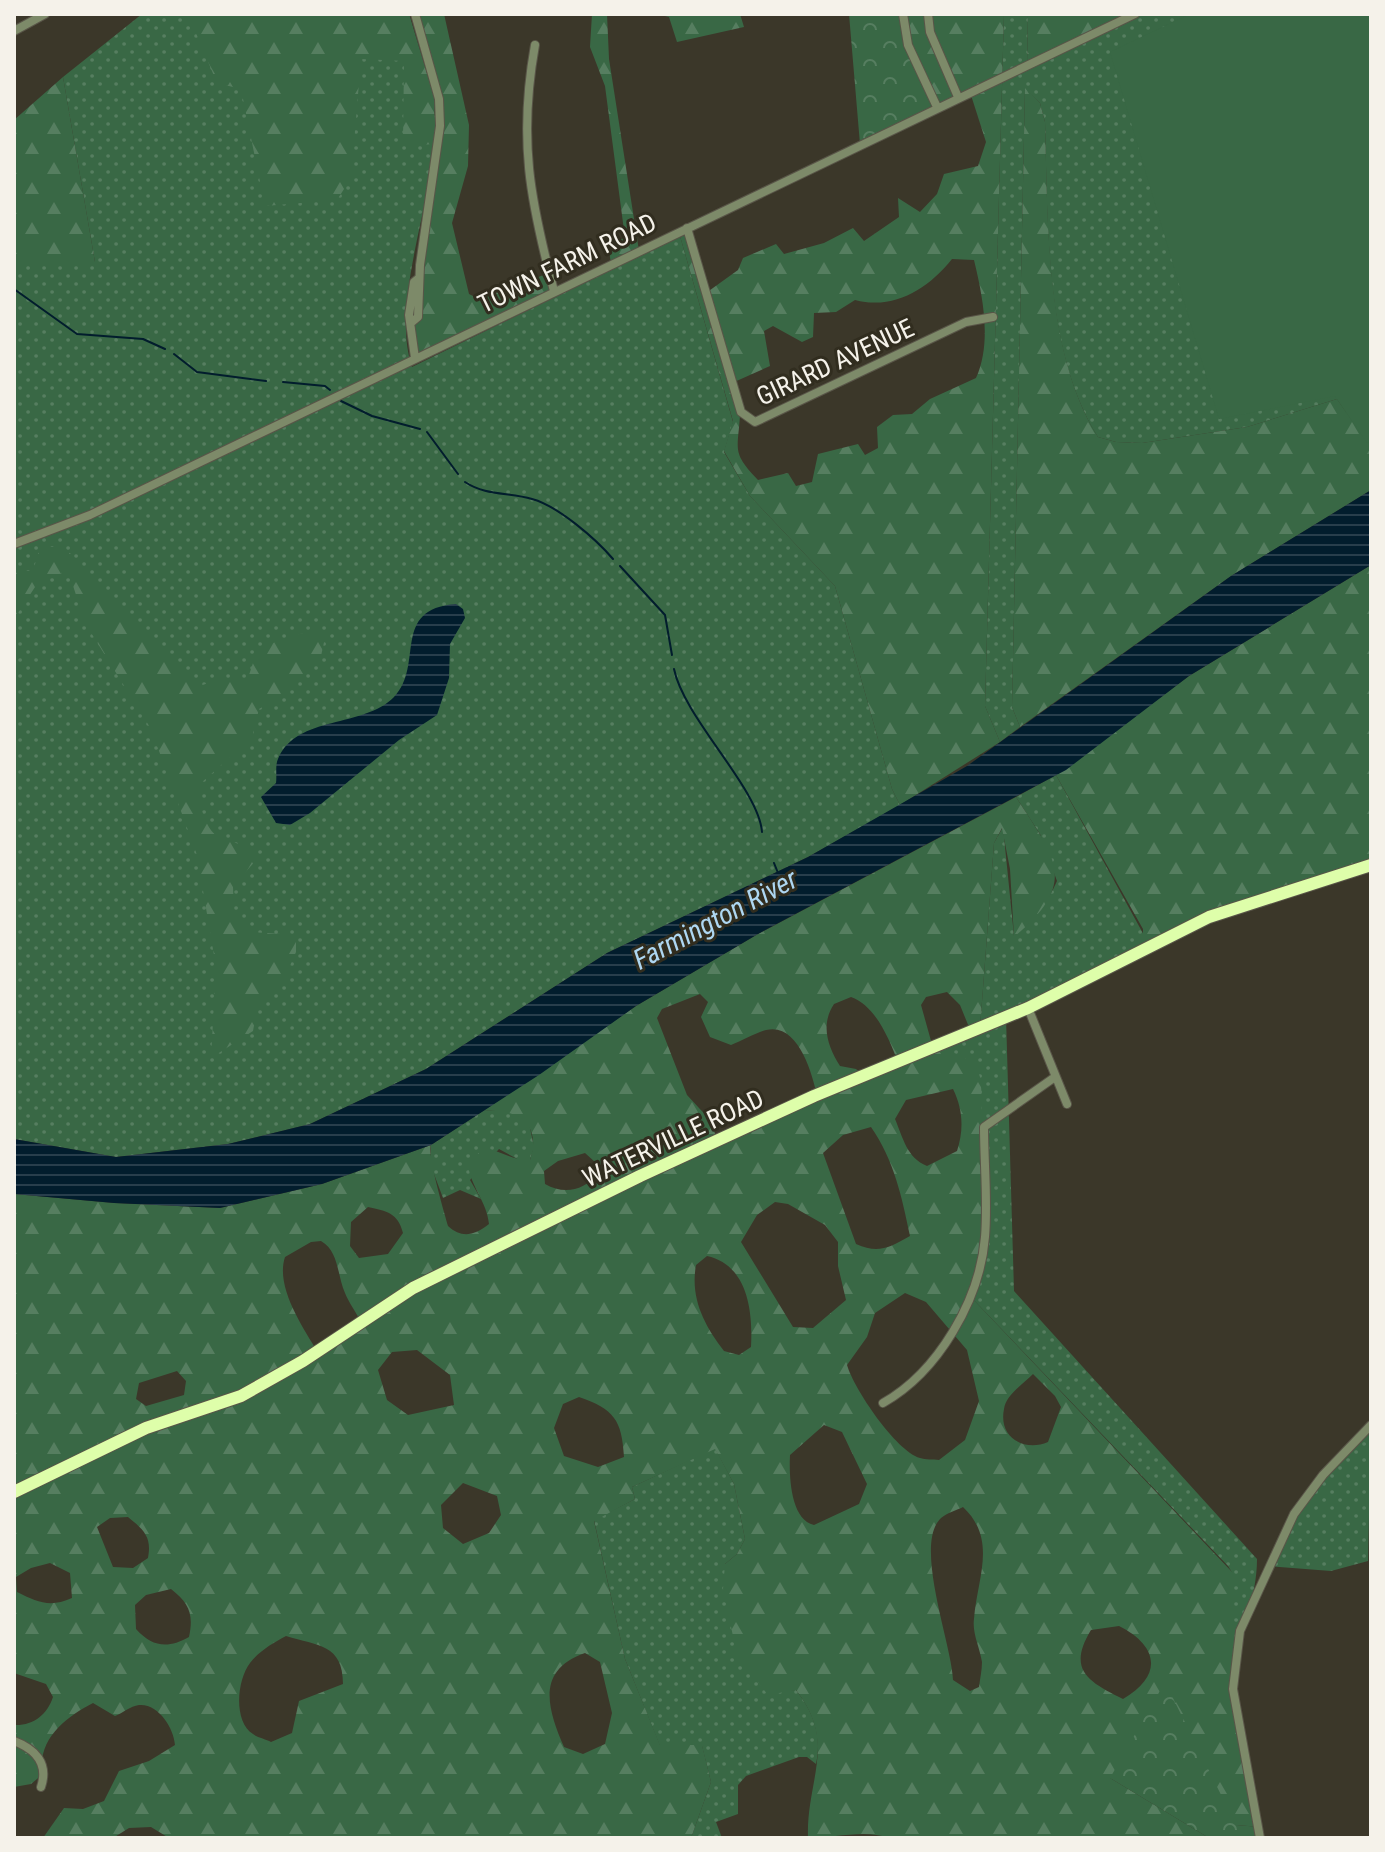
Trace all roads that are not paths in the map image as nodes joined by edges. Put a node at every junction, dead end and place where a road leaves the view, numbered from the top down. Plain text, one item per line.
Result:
1 (45, 14) edge
2 (415, 14) edge
3 (903, 14) edge
4 (928, 14) edge
5 (1135, 14) edge
6 (14, 31) edge
7 (535, 45) dead end
8 (958, 97) junction
9 (937, 107) junction
10 (687, 228) junction
11 (554, 291) junction
12 (993, 317) dead end
13 (415, 358) junction
14 (14, 544) edge
15 (1371, 865) edge
16 (1028, 1008) junction
17 (1055, 1077) junction
18 (1067, 1104) dead end
19 (883, 1403) dead end
20 (1371, 1425) edge
21 (14, 1492) edge
22 (14, 1741) edge
23 (41, 1787) dead end
24 (1260, 1838) edge

1 - 6 street
2 - 13 street
3 - 9 street
4 - 8 street
5 - 8 street, TOWN FARM ROAD
7 - 11 street
8 - 9 street, TOWN FARM ROAD
9 - 10 street, TOWN FARM ROAD
10 - 11 street, TOWN FARM ROAD
10 - 12 street, GIRARD AVENUE
11 - 13 street, TOWN FARM ROAD
13 - 14 street, TOWN FARM ROAD
15 - 16 highway, WATERVILLE ROAD
16 - 17 street
16 - 21 highway, WATERVILLE ROAD
17 - 18 street
17 - 19 street
20 - 24 street
22 - 23 street

